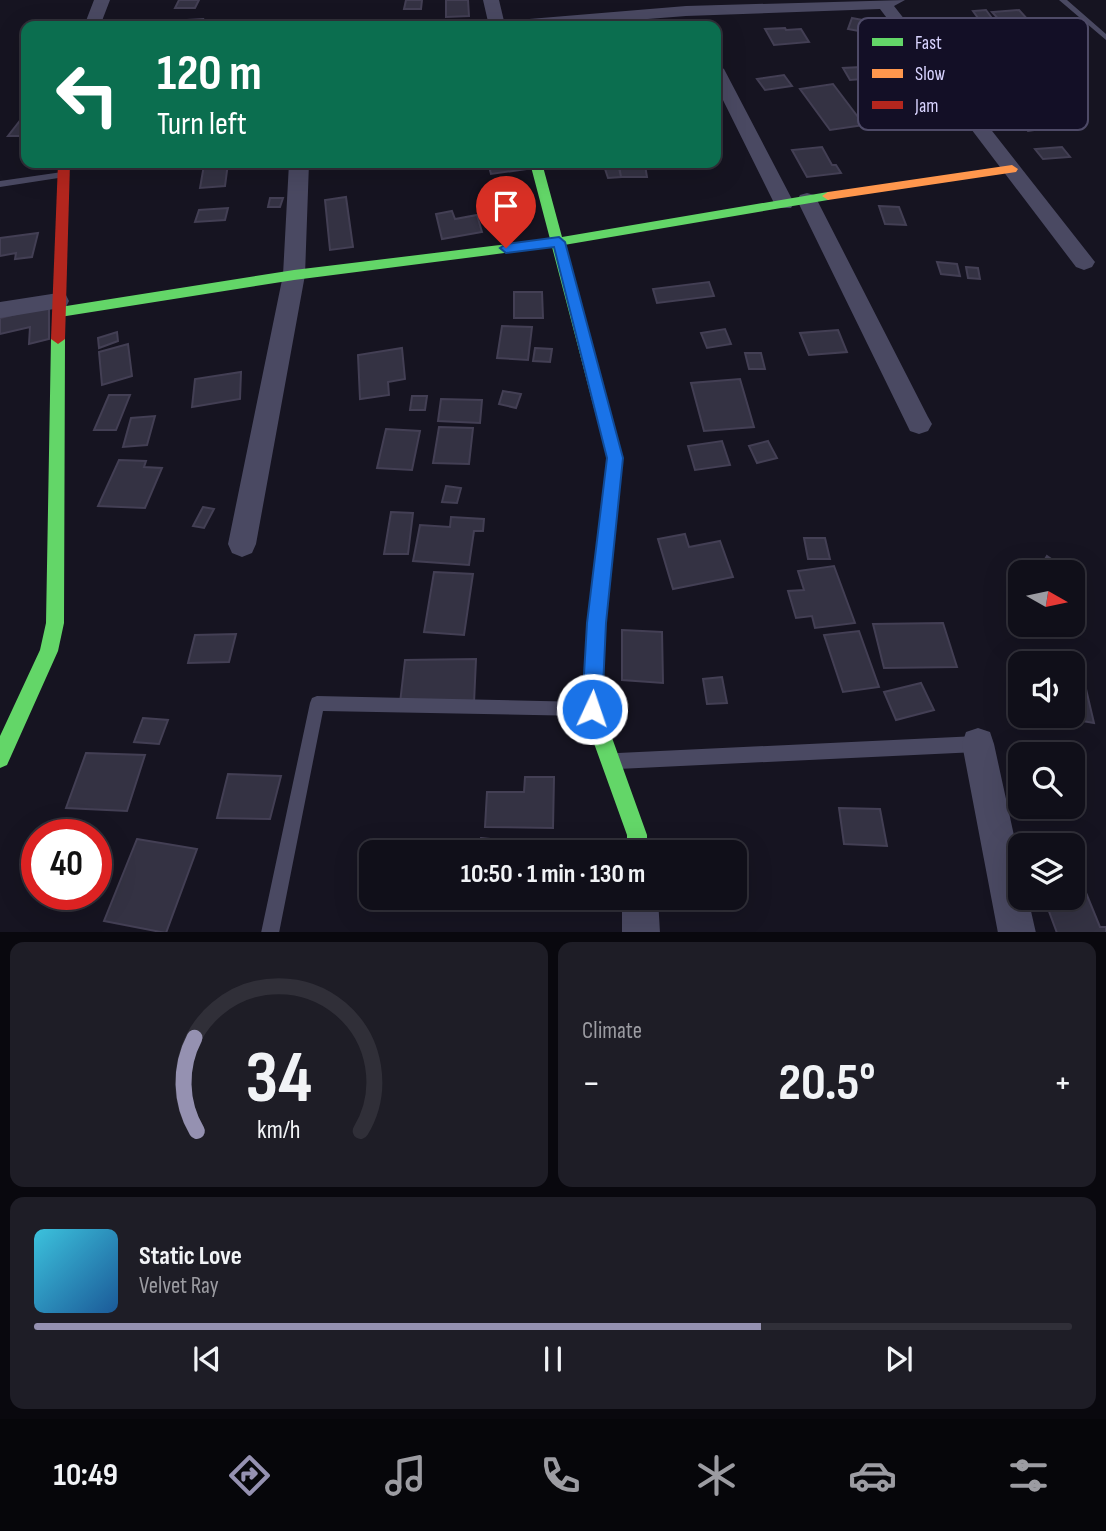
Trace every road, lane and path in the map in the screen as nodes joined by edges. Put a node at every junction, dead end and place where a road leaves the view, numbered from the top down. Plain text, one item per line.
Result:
1 (102, 0) edge
2 (492, 0) edge
3 (1063, 0) edge
4 (890, 2) edge
5 (683, 6) edge
6 (902, 18) edge
7 (1083, 18) edge
8 (94, 21) edge
9 (496, 21) edge
10 (548, 21) edge
11 (1088, 22) edge
12 (1106, 38) edge
13 (721, 77) edge
14 (984, 130) edge
15 (299, 168) edge
16 (537, 168) edge
17 (63, 169) edge
18 (1012, 169) junction
19 (0, 184) edge
20 (796, 201) junction
21 (559, 242) junction
22 (1084, 262) dead end
23 (295, 275) junction
24 (59, 306) junction
25 (0, 310) edge
26 (919, 424) dead end
27 (242, 544) dead end
28 (592, 709) junction
29 (978, 744) joint
30 (0, 758) edge
31 (611, 761) junction
32 (636, 840) edge
33 (640, 910) edge
34 (270, 932) edge
35 (641, 932) edge
36 (1017, 932) edge

1 - 8 street
2 - 9 street
3 - 7 lane
4 - 5 street
4 - 6 street
5 - 10 street
11 - 12 lane
13 - 20 street
14 - 18 street
15 - 23 street
16 - 21 street
17 - 19 lane
17 - 24 street
18 - 20 street
18 - 22 street
20 - 21 street
20 - 26 street
21 - 23 street
21 - 28 street
23 - 24 street
23 - 27 street
24 - 25 street
24 - 30 street
28 - 31 street
28 - 34 lane
29 - 31 lane
29 - 36 street
31 - 32 street
33 - 35 street

